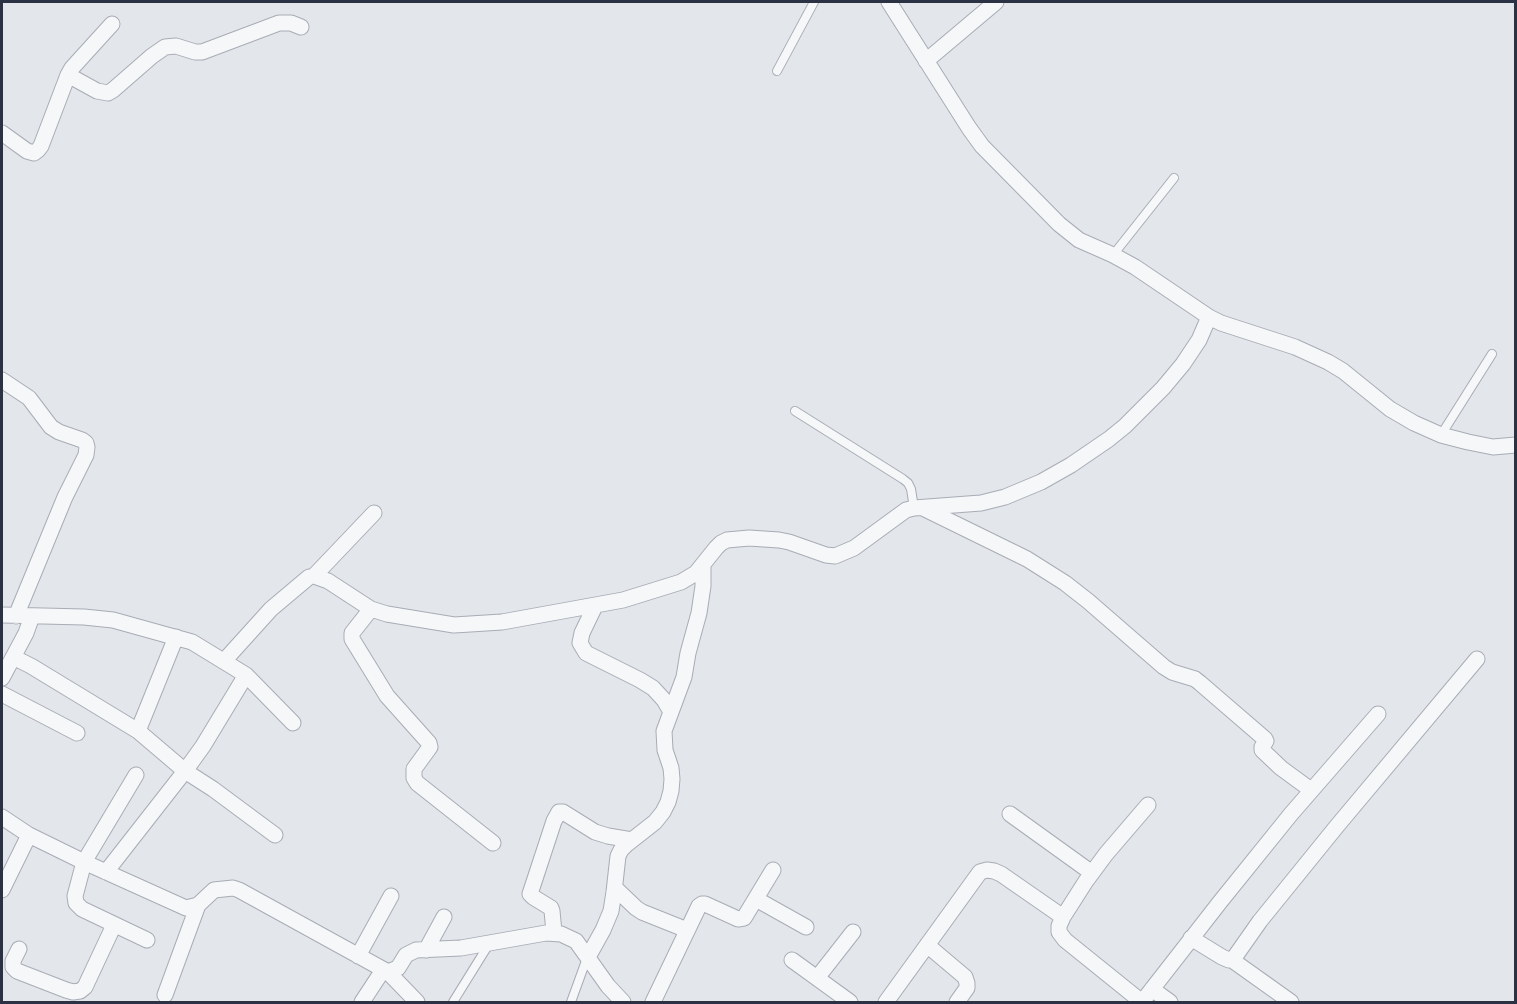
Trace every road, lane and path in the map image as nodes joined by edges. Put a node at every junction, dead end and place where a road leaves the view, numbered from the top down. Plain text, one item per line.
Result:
1 (814, 2) edge
2 (889, 2) edge
3 (996, 2) edge
4 (112, 24) dead end
5 (301, 27) dead end
6 (926, 61) junction
7 (777, 71) dead end
8 (68, 75) junction
9 (2, 133) edge
10 (1174, 178) dead end
11 (1113, 255) junction
12 (1209, 317) junction
13 (1492, 354) dead end
14 (2, 380) edge
15 (795, 411) dead end
16 (1441, 435) junction
17 (1515, 445) edge
18 (918, 508) junction
19 (374, 513) dead end
20 (703, 566) junction
21 (314, 576) junction
22 (595, 606) junction
23 (371, 609) junction
24 (9, 615) edge
25 (32, 616) junction
26 (176, 637) junction
27 (13, 657) junction
28 (1477, 658) dead end
29 (224, 661) junction
30 (246, 675) junction
31 (2, 678) edge
32 (2, 694) edge
33 (671, 712) junction
34 (1378, 714) dead end
35 (293, 723) dead end
36 (138, 731) junction
37 (77, 733) dead end
38 (185, 771) junction
39 (136, 775) dead end
40 (1311, 790) junction
41 (1148, 805) dead end
42 (1010, 814) dead end
43 (2, 817) edge
44 (29, 835) junction
45 (275, 836) dead end
46 (632, 840) junction
47 (494, 843) dead end
48 (84, 862) junction
49 (773, 870) dead end
50 (106, 872) junction
51 (1092, 873) junction
52 (615, 888) junction
53 (2, 890) edge
54 (391, 896) dead end
55 (756, 899) junction
56 (198, 905) junction
57 (444, 917) dead end
58 (1063, 917) junction
59 (114, 925) junction
60 (806, 927) dead end
61 (687, 930) junction
62 (554, 932) junction
63 (853, 932) dead end
64 (1191, 938) junction
65 (147, 940) dead end
66 (501, 940) junction
67 (927, 945) junction
68 (19, 949) dead end
69 (426, 950) junction
70 (358, 956) junction
71 (588, 957) junction
72 (792, 960) dead end
73 (1232, 960) junction
74 (386, 971) junction
75 (817, 978) junction
76 (1152, 989) junction
77 (165, 995) dead end
78 (828, 996) edge
79 (362, 1002) edge
80 (417, 1002) edge
81 (453, 1002) edge
82 (570, 1002) edge
83 (623, 1002) edge
84 (653, 1002) edge
85 (850, 1002) edge
86 (886, 1002) edge
87 (957, 1002) edge
88 (1142, 1002) edge
89 (1170, 1002) edge
90 (1291, 1002) edge

1 - 7 lane
2 - 6 street
3 - 6 street
4 - 8 street
5 - 8 street
6 - 11 street
8 - 9 street
10 - 11 lane
11 - 12 street
12 - 16 street
12 - 18 street
13 - 16 lane
14 - 24 street
15 - 18 lane
16 - 17 street
18 - 20 street
18 - 40 street
19 - 21 street
20 - 22 street
20 - 33 street
21 - 23 street
21 - 29 street
22 - 23 street
22 - 33 street
23 - 47 street
24 - 25 street
25 - 26 street
25 - 27 street
26 - 29 street
26 - 36 street
27 - 31 street
27 - 36 street
28 - 73 street
29 - 30 street
30 - 35 street
30 - 38 street
32 - 37 street
33 - 46 street
34 - 40 street
36 - 38 street
38 - 45 street
38 - 50 street
39 - 48 street
40 - 64 street
41 - 51 street
42 - 51 street
43 - 44 street
44 - 48 street
44 - 53 street
46 - 52 street
46 - 62 street
48 - 50 street
48 - 59 street
49 - 55 street
50 - 56 street
51 - 58 street
52 - 61 street
52 - 71 street
54 - 70 street
55 - 60 street
55 - 61 street
56 - 70 street
56 - 77 street
57 - 69 street
58 - 67 street
58 - 88 street
59 - 65 street
59 - 68 street
61 - 84 street
62 - 66 street
62 - 71 street
63 - 75 street
64 - 73 street
64 - 76 street
66 - 69 street
66 - 81 lane
67 - 86 street
67 - 87 street
69 - 74 street
70 - 74 street
71 - 82 lane
71 - 83 street
72 - 75 street
73 - 90 street
74 - 79 street
74 - 80 street
75 - 78 street
76 - 88 street
76 - 89 street
78 - 85 street

